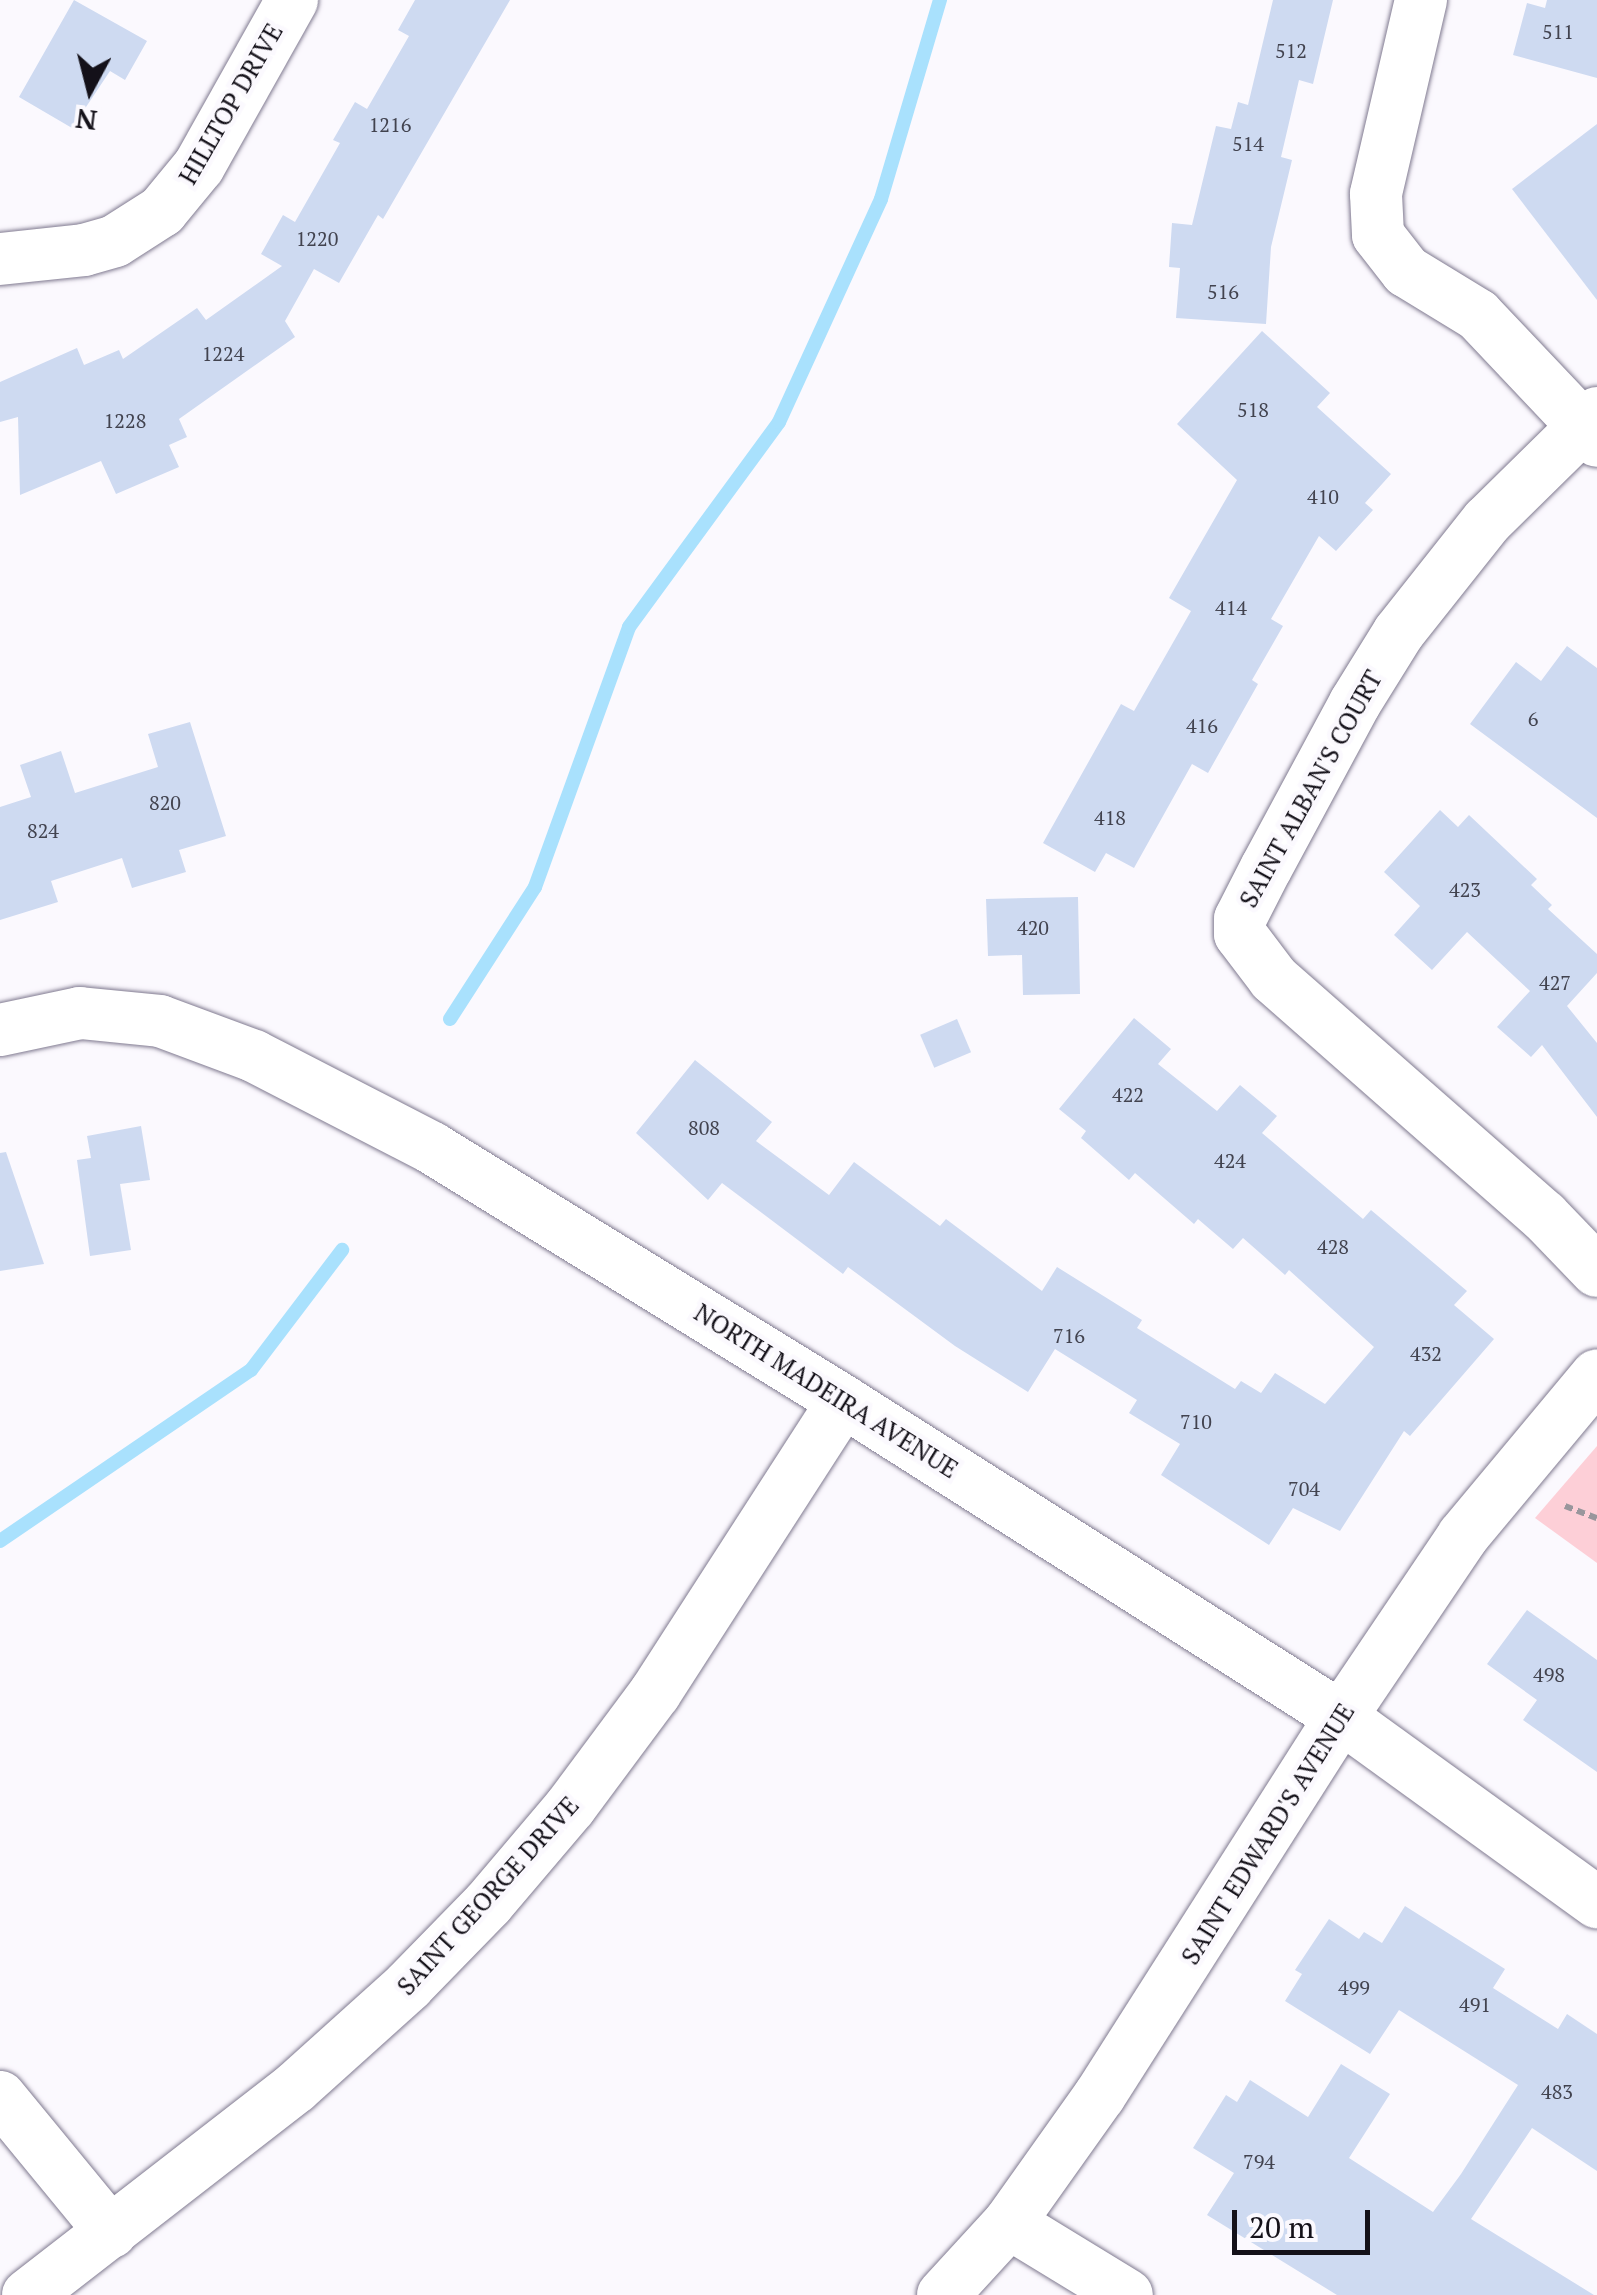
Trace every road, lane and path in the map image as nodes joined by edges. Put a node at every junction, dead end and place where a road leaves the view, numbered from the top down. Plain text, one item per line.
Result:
1 (292, 0) edge
2 (1421, 0) edge
3 (0, 259) edge
4 (1592, 426) edge
5 (0, 1030) edge
6 (1597, 1270) edge
7 (1597, 1375) edge
8 (843, 1401) junction
9 (1565, 1506) dead end
10 (1597, 1518) edge
11 (1341, 1717) junction
12 (1597, 1902) edge
13 (0, 2097) edge
14 (1008, 2223) junction
15 (111, 2232) junction
16 (28, 2295) edge
17 (943, 2295) edge
18 (1127, 2295) edge

1 - 3 street, HILLTOP DRIVE
2 - 4 street
4 - 6 street, SAINT ALBAN'S COURT
5 - 8 street, NORTH MADEIRA AVENUE
7 - 11 street, SAINT EDWARD'S AVENUE
8 - 11 street, NORTH MADEIRA AVENUE
8 - 15 street, SAINT GEORGE DRIVE
9 - 10 path
11 - 12 street, NORTH MADEIRA AVENUE
11 - 14 street, SAINT EDWARD'S AVENUE
13 - 15 street
14 - 17 street, SAINT EDWARD'S AVENUE
14 - 18 street
15 - 16 street, SAINT GEORGE DRIVE

